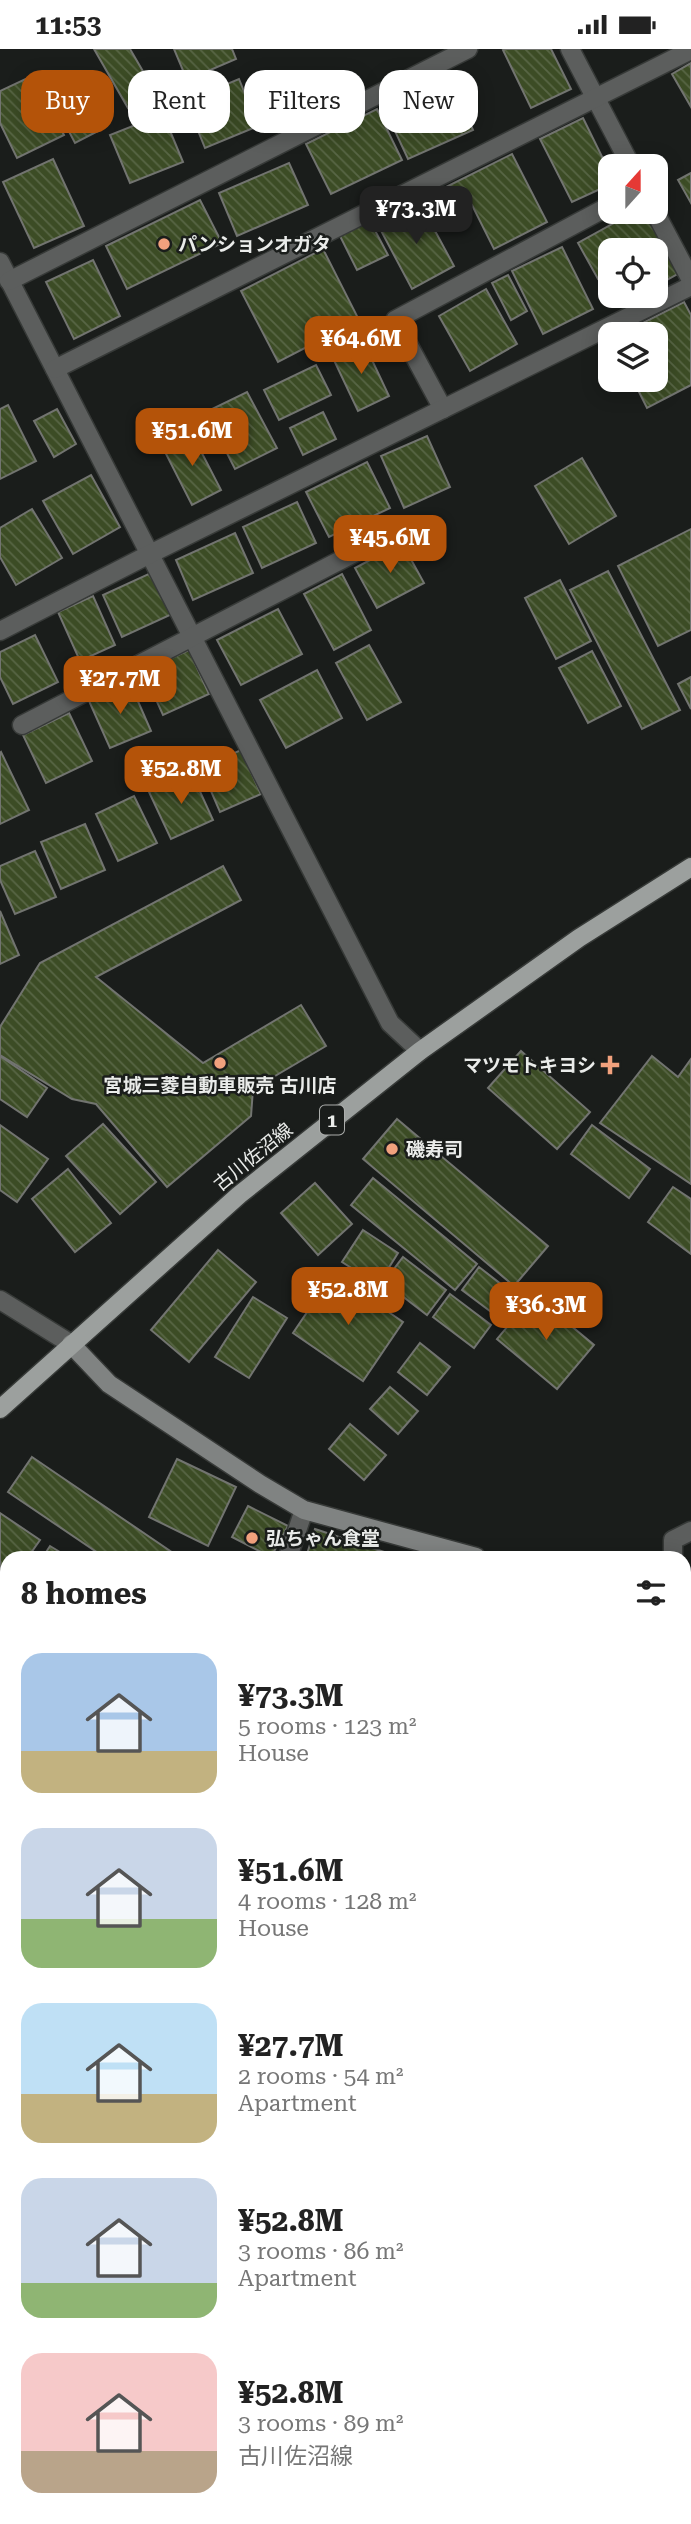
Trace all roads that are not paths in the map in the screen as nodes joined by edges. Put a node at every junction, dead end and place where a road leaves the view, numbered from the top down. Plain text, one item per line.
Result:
1 (468, 49) edge
2 (570, 49) edge
3 (691, 50) edge
4 (595, 97) junction
5 (625, 154) edge
6 (598, 212) edge
7 (661, 224) edge
8 (0, 263) edge
9 (691, 280) edge
10 (9, 281) junction
11 (691, 286) edge
12 (55, 369) junction
13 (443, 408) junction
14 (366, 547) dead end
15 (150, 554) junction
16 (0, 631) edge
17 (192, 637) junction
18 (22, 725) dead end
19 (691, 867) edge
20 (420, 1051) junction
21 (0, 1300) edge
22 (71, 1344) junction
23 (0, 1409) edge
24 (304, 1510) junction
25 (691, 1531) edge
26 (290, 1551) edge
27 (454, 1551) edge
28 (673, 1551) edge

1 - 10 street
2 - 4 street
3 - 4 street
4 - 5 street
4 - 12 street
6 - 13 street
7 - 9 street
8 - 10 street
10 - 12 street
11 - 13 street
12 - 15 street
13 - 15 street
14 - 17 street
15 - 16 street
15 - 17 street
17 - 18 street
17 - 20 street
19 - 20 main road, 古川佐沼線 / 1
20 - 22 main road, 古川佐沼線 / 1
21 - 22 street
22 - 23 main road, 古川佐沼線 / 1
22 - 24 street
24 - 26 street
24 - 27 street
25 - 28 street

